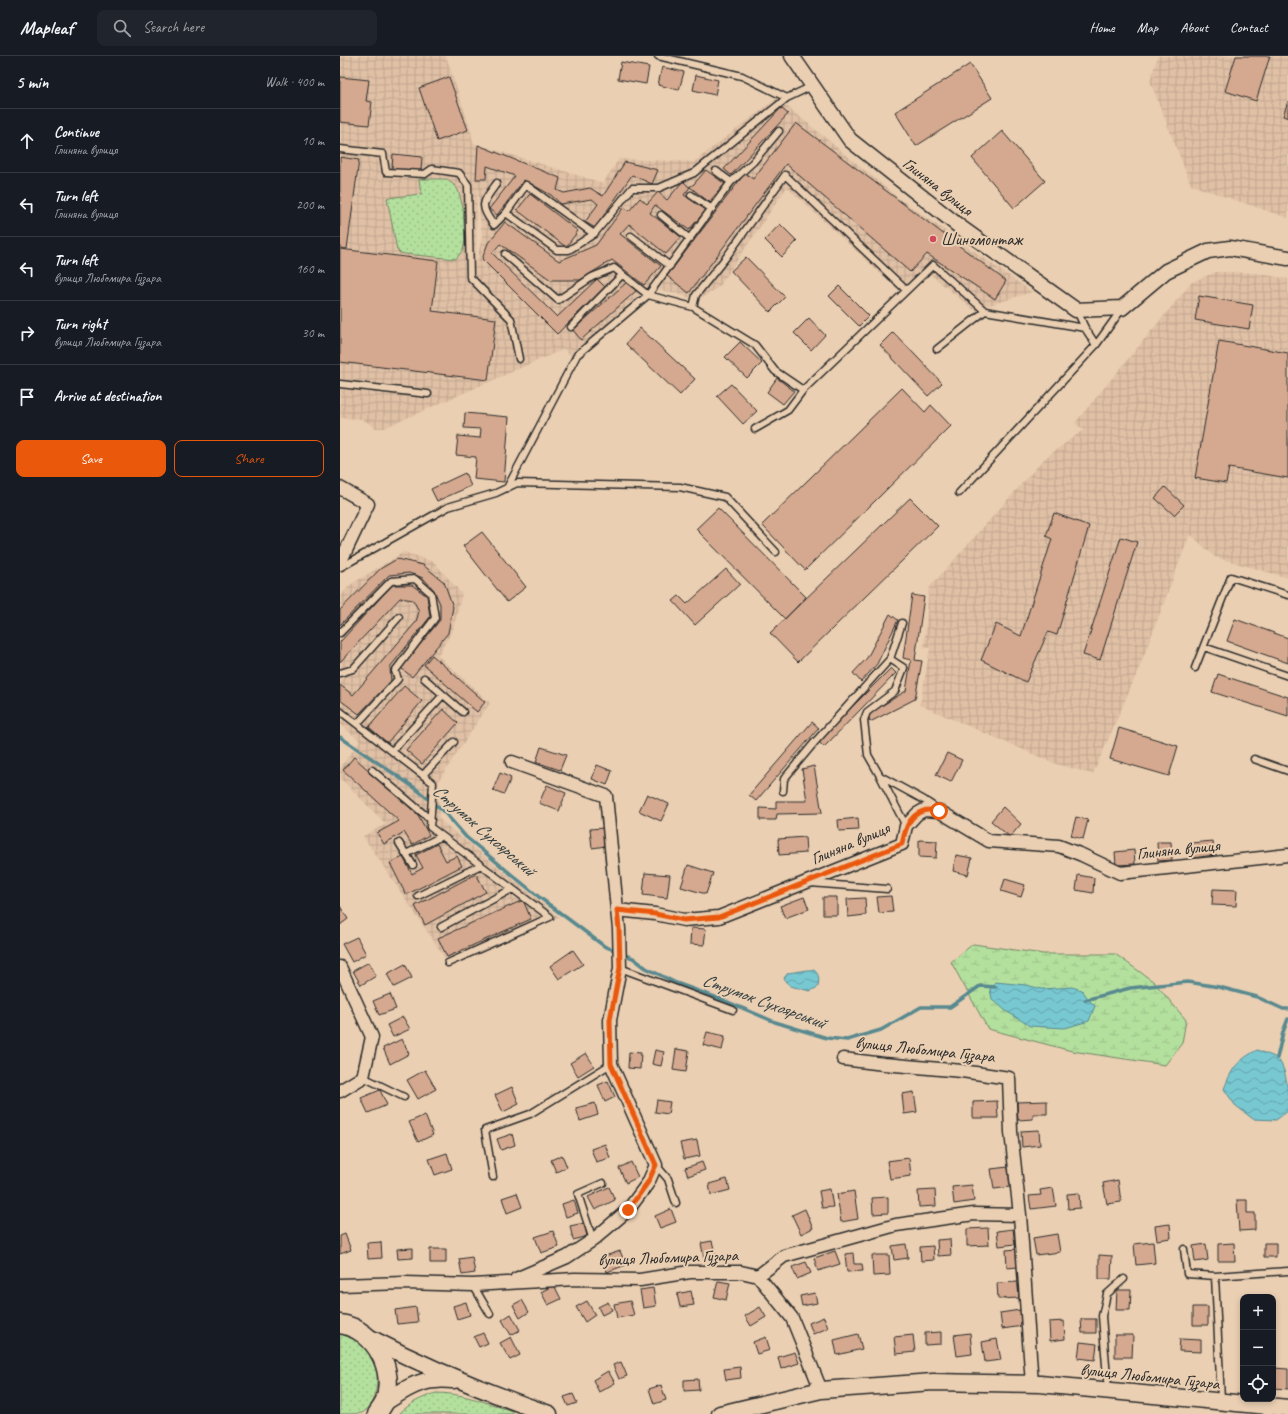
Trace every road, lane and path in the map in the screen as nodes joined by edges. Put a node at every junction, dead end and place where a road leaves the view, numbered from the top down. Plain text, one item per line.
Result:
1 (658, 56) edge
2 (792, 56) edge
3 (812, 86) junction
4 (786, 98) junction
5 (779, 131) dead end
6 (340, 149) edge
7 (716, 171) dead end
8 (731, 182) junction
9 (497, 183) dead end
10 (691, 195) dead end
11 (712, 209) junction
12 (506, 213) junction
13 (660, 215) dead end
14 (594, 234) junction
15 (631, 236) dead end
16 (690, 239) junction
17 (505, 254) dead end
18 (1288, 258) edge
19 (670, 266) junction
20 (622, 275) junction
21 (906, 290) junction
22 (648, 295) junction
23 (693, 307) junction
24 (1122, 308) junction
25 (1076, 310) junction
26 (985, 311) junction
27 (571, 327) dead end
28 (1085, 328) junction
29 (1096, 345) junction
30 (937, 349) dead end
31 (519, 359) dead end
32 (340, 384) edge
33 (803, 390) junction
34 (428, 394) dead end
35 (755, 429) dead end
36 (340, 488) edge
37 (507, 488) junction
38 (959, 493) dead end
39 (776, 552) dead end
40 (340, 563) edge
41 (340, 567) edge
42 (1288, 595) edge
43 (399, 617) dead end
44 (902, 623) dead end
45 (340, 633) edge
46 (1204, 647) junction
47 (890, 658) junction
48 (1195, 668) dead end
49 (340, 673) edge
50 (1288, 676) edge
51 (424, 678) dead end
52 (444, 695) junction
53 (340, 712) edge
54 (463, 712) dead end
55 (357, 724) junction
56 (454, 742) dead end
57 (392, 751) junction
58 (1254, 759) dead end
59 (512, 762) dead end
60 (372, 770) dead end
61 (1288, 771) edge
62 (422, 775) junction
63 (880, 776) junction
64 (782, 791) dead end
65 (939, 811) junction
66 (431, 820) junction
67 (906, 826) junction
68 (442, 836) junction
69 (399, 843) dead end
70 (406, 854) junction
71 (1288, 855) edge
72 (413, 865) dead end
73 (481, 865) junction
74 (804, 883) junction
75 (512, 889) junction
76 (887, 889) dead end
77 (418, 896) dead end
78 (617, 910) junction
79 (442, 927) dead end
80 (448, 963) dead end
81 (620, 964) junction
82 (340, 967) edge
83 (733, 1010) dead end
84 (843, 1059) dead end
85 (611, 1064) junction
86 (363, 1077) junction
87 (340, 1091) edge
88 (404, 1097) dead end
89 (656, 1165) junction
90 (493, 1177) dead end
91 (603, 1183) dead end
92 (676, 1203) dead end
93 (1020, 1215) junction
94 (593, 1240) junction
95 (1184, 1249) dead end
96 (1288, 1271) edge
97 (758, 1276) junction
98 (1215, 1276) junction
99 (1124, 1279) dead end
100 (508, 1282) junction
101 (340, 1285) edge
102 (473, 1285) junction
103 (490, 1314) dead end
104 (340, 1318) edge
105 (340, 1324) edge
106 (364, 1334) junction
107 (464, 1381) junction
108 (1032, 1384) junction
109 (821, 1390) junction
110 (1108, 1390) junction
111 (1221, 1403) junction
112 (1288, 1408) edge
113 (381, 1409) edge
114 (549, 1414) edge
115 (720, 1414) edge

1 - 4 lane
2 - 3 street, Глиняна вулиця
3 - 4 lane
3 - 25 street, Глиняна вулиця
4 - 14 lane
5 - 8 lane
6 - 31 lane
7 - 8 lane
8 - 11 lane
9 - 12 lane
10 - 11 lane
11 - 16 lane
12 - 14 lane
12 - 14 lane
13 - 16 lane
15 - 19 lane
16 - 19 lane
17 - 20 lane
18 - 24 street
19 - 22 lane
20 - 22 lane
20 - 27 lane
21 - 23 lane
21 - 26 lane
21 - 33 lane
22 - 23 lane
22 - 37 lane
23 - 33 lane
24 - 25 street
24 - 29 lane
25 - 28 lane
26 - 28 lane
26 - 30 lane
28 - 29 lane
29 - 38 lane
32 - 34 lane
33 - 35 lane
36 - 40 street
37 - 39 lane
37 - 41 lane
42 - 46 lane
43 - 49 lane
44 - 47 lane
45 - 55 lane
46 - 48 lane
46 - 50 lane
47 - 63 lane
47 - 64 lane
51 - 52 lane
52 - 54 lane
52 - 57 lane
53 - 55 lane
55 - 57 lane
56 - 62 lane
57 - 62 lane
58 - 61 lane
59 - 78 street
60 - 66 lane
62 - 66 lane
63 - 65 lane
63 - 67 lane
65 - 67 street, Глиняна вулиця
65 - 71 street, Глиняна вулиця
66 - 68 lane
67 - 74 street, Глиняна вулиця
68 - 70 lane
68 - 73 lane
69 - 70 lane
70 - 72 lane
73 - 75 lane
73 - 77 lane
74 - 76 lane
74 - 78 street, Глиняна вулиця
75 - 79 lane
75 - 80 lane
78 - 81 street
81 - 83 lane
81 - 85 street
82 - 86 street
84 - 93 street, вулиця Любомира Гузара
85 - 89 street
85 - 90 lane
86 - 87 street
86 - 88 lane
89 - 92 lane
89 - 94 street, вулиця Любомира Гузара
91 - 94 lane
93 - 97 street, вулиця Любомира Гузара
93 - 108 street, вулиця Любомира Гузара
94 - 100 street, вулиця Любомира Гузара
95 - 98 lane
96 - 98 lane
97 - 100 street, вулиця Любомира Гузара
97 - 109 street, вулиця Любомира Гузара
98 - 111 lane
99 - 110 lane
100 - 102 street, вулиця Любомира Гузара
101 - 102 street, вулиця Любомира Гузара
102 - 103 lane
104 - 106 main road
105 - 106 main road
106 - 107 main road
106 - 113 main road
107 - 113 main road
107 - 114 main road
108 - 109 main road, вулиця Любомира Гузара
108 - 110 main road, вулиця Любомира Гузара
109 - 115 main road, вулиця Любомира Гузара
110 - 111 main road, вулиця Любомира Гузара
111 - 112 main road, вулиця Любомира Гузара

